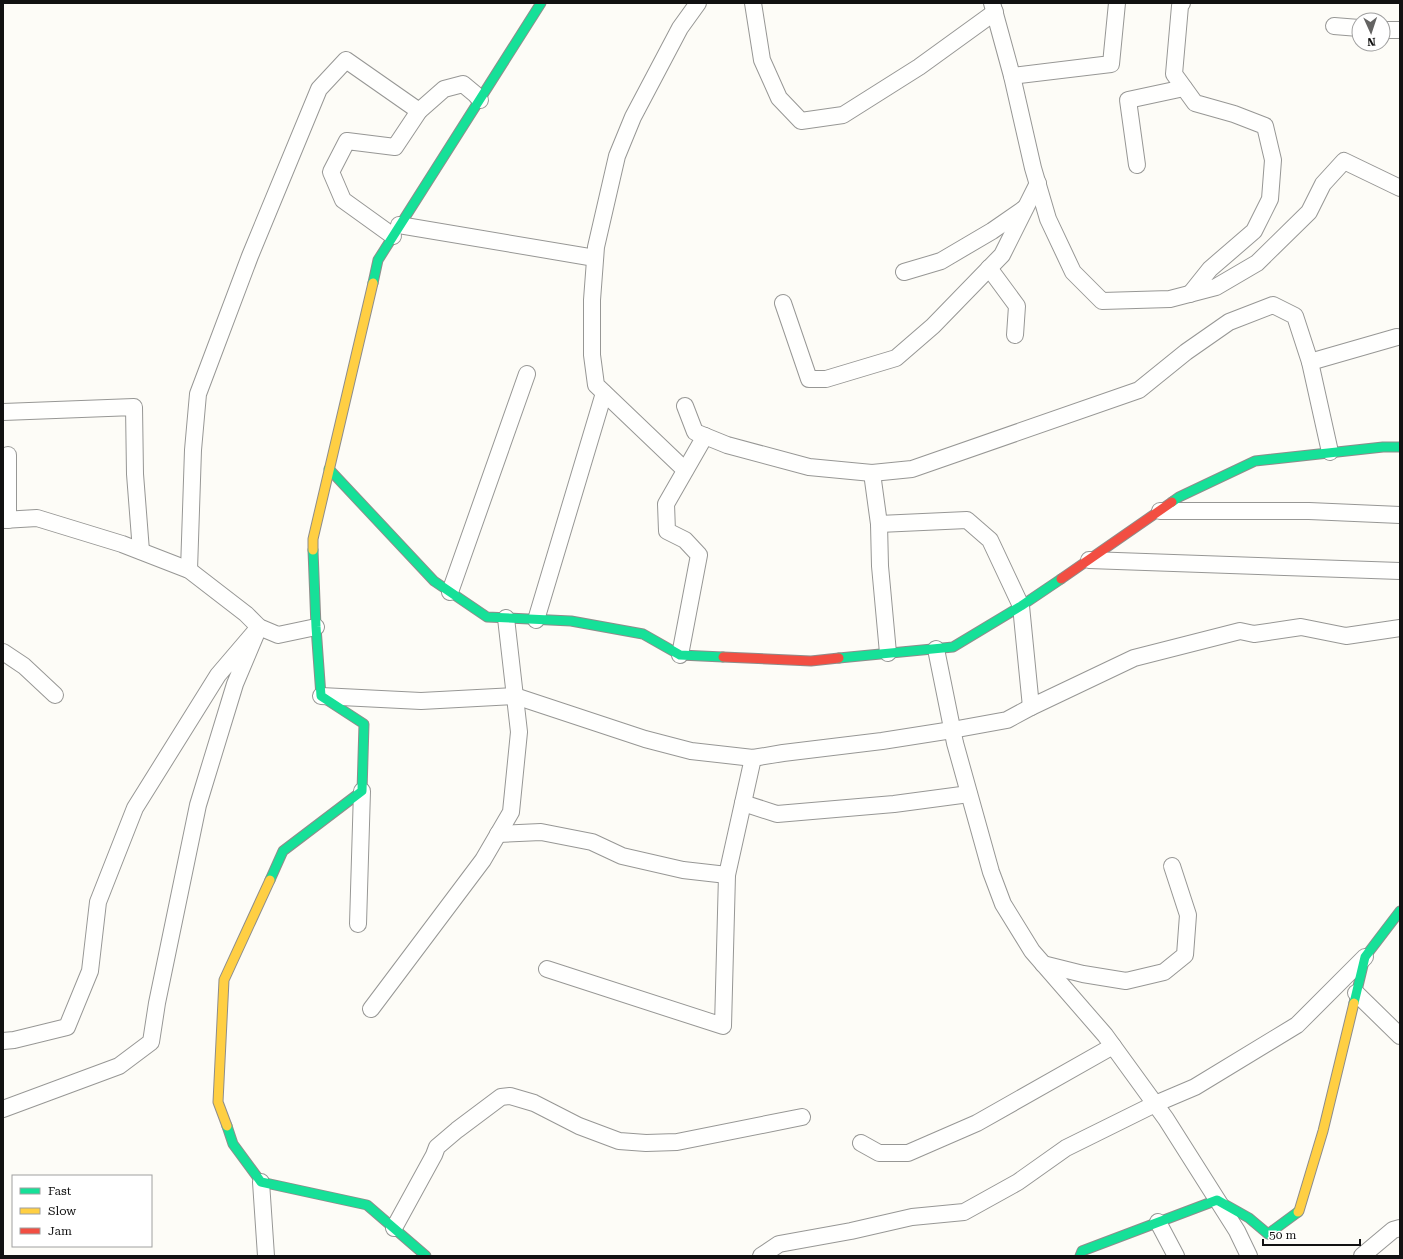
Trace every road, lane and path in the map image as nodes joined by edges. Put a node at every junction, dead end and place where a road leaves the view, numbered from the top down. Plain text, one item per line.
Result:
1 (541, 3) edge
2 (698, 3) edge
3 (753, 3) edge
4 (1117, 3) edge
5 (1182, 3) edge
6 (993, 8) edge
7 (1334, 26) dead end
8 (1351, 27) edge
9 (1012, 76) junction
10 (1184, 88) junction
11 (480, 100) junction
12 (419, 111) junction
13 (1137, 165) dead end
14 (1038, 183) junction
15 (1400, 188) edge
16 (1026, 207) junction
17 (396, 231) junction
18 (595, 258) junction
19 (989, 268) junction
20 (904, 272) dead end
21 (1190, 294) junction
22 (783, 303) dead end
23 (1015, 335) dead end
24 (1397, 337) dead end
25 (1310, 362) junction
26 (527, 374) dead end
27 (604, 392) junction
28 (685, 406) dead end
29 (3, 412) edge
30 (705, 436) junction
31 (1400, 447) edge
32 (1330, 452) junction
33 (8, 455) dead end
34 (329, 469) junction
35 (685, 470) junction
36 (872, 472) junction
37 (1160, 511) junction
38 (1400, 515) edge
39 (5, 520) edge
40 (880, 524) junction
41 (141, 551) junction
42 (1089, 560) junction
43 (189, 570) junction
44 (1400, 571) edge
45 (450, 592) junction
46 (1021, 606) junction
47 (506, 618) junction
48 (536, 620) junction
49 (259, 627) junction
50 (316, 627) junction
51 (1400, 628) edge
52 (936, 649) junction
53 (3, 652) edge
54 (888, 653) junction
55 (680, 655) junction
56 (55, 695) dead end
57 (321, 696) junction
58 (515, 696) junction
59 (1031, 708) junction
60 (952, 730) junction
61 (752, 758) junction
62 (362, 791) junction
63 (969, 794) junction
64 (743, 803) junction
65 (498, 834) junction
66 (1172, 866) dead end
67 (728, 875) junction
68 (1400, 911) edge
69 (358, 924) dead end
70 (1365, 957) junction
71 (1043, 964) junction
72 (547, 969) dead end
73 (1356, 993) junction
74 (371, 1009) dead end
75 (1400, 1036) edge
76 (3, 1041) edge
77 (1113, 1046) junction
78 (1155, 1104) junction
79 (3, 1109) edge
80 (802, 1117) dead end
81 (861, 1143) dead end
82 (261, 1182) junction
83 (1217, 1200) junction
84 (1158, 1222) junction
85 (394, 1228) junction
86 (1400, 1228) edge
87 (266, 1256) edge
88 (426, 1256) edge
89 (761, 1256) edge
90 (1080, 1256) edge
91 (1176, 1256) edge
92 (1249, 1256) edge
93 (1362, 1256) edge

1 - 11 street
2 - 18 street
3 - 6 street
4 - 9 street
5 - 10 street
6 - 9 street
7 - 8 street
9 - 14 street
10 - 13 street
10 - 21 street
11 - 12 street
11 - 17 street
12 - 17 street
12 - 43 street
14 - 16 street
14 - 21 street
15 - 21 street
16 - 19 street
16 - 20 street
17 - 18 street
17 - 34 street
18 - 27 street
19 - 22 street
19 - 23 street
24 - 25 street
25 - 32 street
25 - 36 street
26 - 45 street
27 - 35 street
27 - 48 street
28 - 30 street
29 - 41 street
30 - 35 street
30 - 36 street
31 - 32 street
32 - 37 street
33 - 39 street
34 - 45 street
34 - 50 street
35 - 55 street
36 - 40 street
37 - 38 street
37 - 42 street
39 - 41 street
40 - 46 street
40 - 54 street
41 - 43 street
42 - 44 street
42 - 46 street
43 - 49 street
45 - 47 street
46 - 52 street
46 - 59 street
47 - 48 street
47 - 58 street
48 - 55 street
49 - 50 street
49 - 76 street
49 - 79 street
50 - 57 street
51 - 59 street
52 - 54 street
52 - 60 street
53 - 56 street
54 - 55 street
57 - 58 street
57 - 62 street
58 - 61 street
58 - 65 street
59 - 60 street
60 - 61 street
60 - 63 street
61 - 64 street
62 - 69 street
62 - 82 street
63 - 64 street
63 - 71 street
64 - 67 street
65 - 67 street
65 - 74 street
66 - 71 street
67 - 72 street
68 - 70 street
70 - 73 street
70 - 78 street
71 - 77 street
73 - 75 street
73 - 83 street
77 - 78 street
77 - 81 street
78 - 83 street
78 - 89 street
80 - 85 street
82 - 85 street
82 - 87 street
83 - 84 street
83 - 92 street
84 - 90 street
84 - 91 street
85 - 88 street
86 - 93 street

